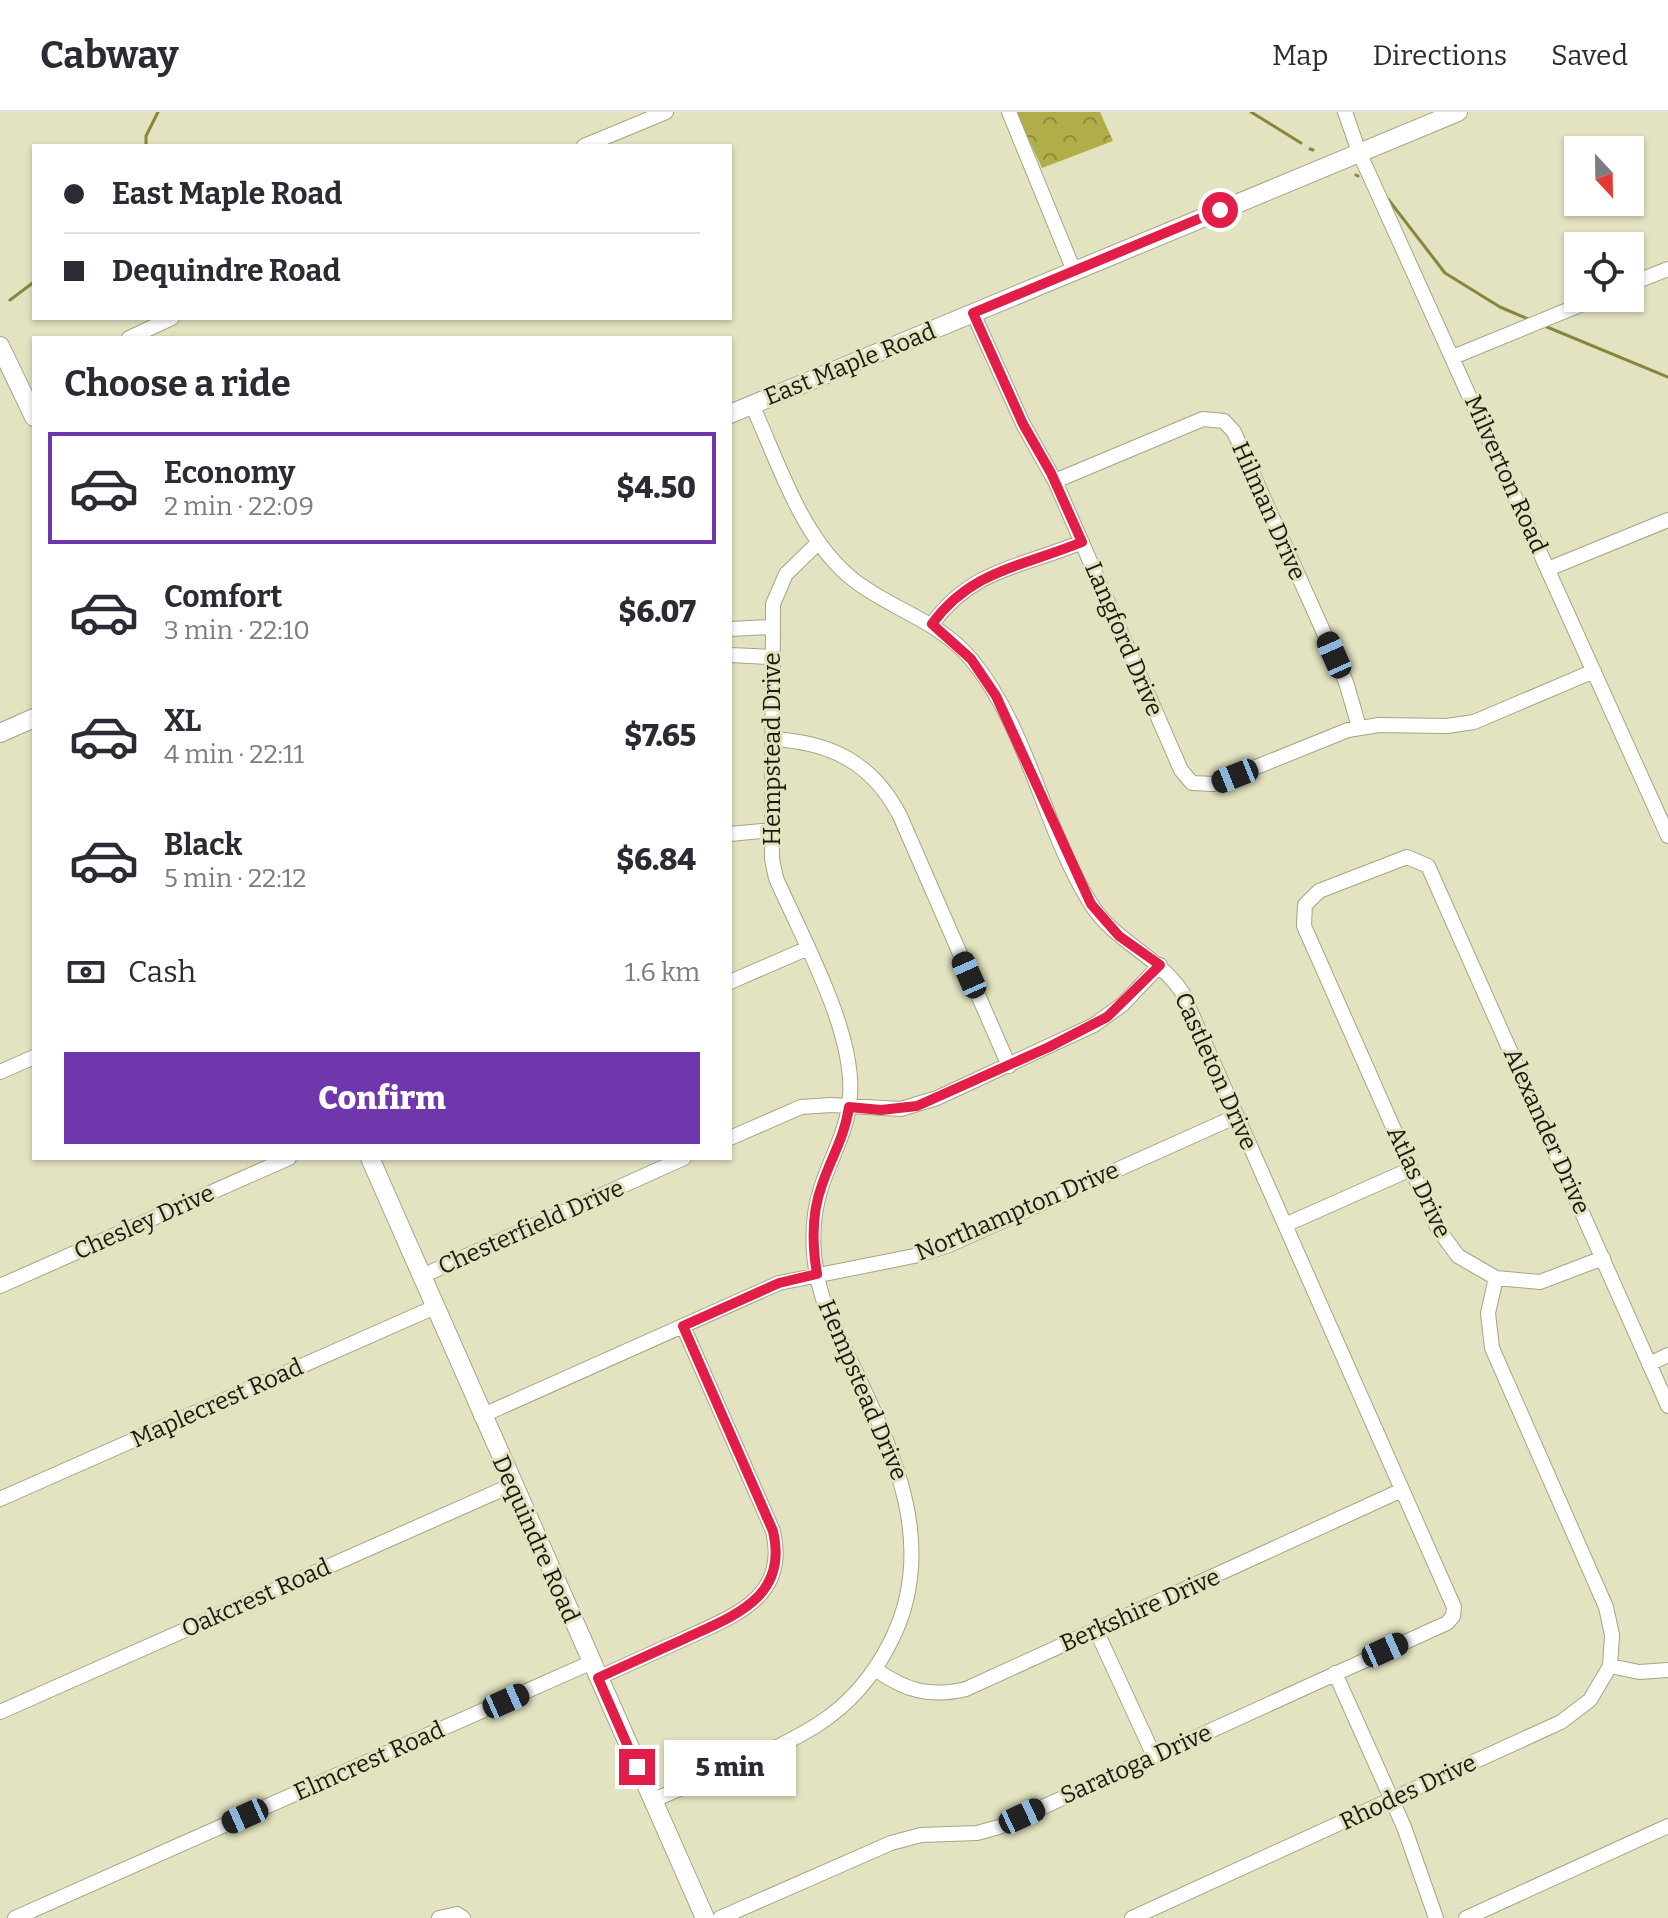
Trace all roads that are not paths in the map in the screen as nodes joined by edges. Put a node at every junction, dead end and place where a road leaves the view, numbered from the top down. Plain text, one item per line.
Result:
1 (666, 112) edge
2 (1009, 112) edge
3 (1345, 112) edge
4 (1458, 112) edge
5 (589, 144) edge
6 (1359, 152) junction
7 (1668, 269) edge
8 (1074, 271) junction
9 (1644, 278) edge
10 (1564, 312) edge
11 (973, 313) junction
12 (168, 320) edge
13 (133, 336) edge
14 (0, 346) edge
15 (1453, 357) junction
16 (27, 385) edge
17 (752, 405) junction
18 (32, 408) edge
19 (732, 413) edge
20 (1055, 481) junction
21 (1668, 520) edge
22 (1082, 542) junction
23 (818, 543) junction
24 (1548, 569) junction
25 (932, 624) junction
26 (771, 627) junction
27 (732, 629) edge
28 (732, 655) edge
29 (772, 657) junction
30 (1594, 671) junction
31 (32, 719) edge
32 (1359, 727) junction
33 (0, 733) edge
34 (772, 739) junction
35 (772, 830) junction
36 (732, 834) edge
37 (1668, 836) edge
38 (1305, 905) joint
39 (806, 949) junction
40 (1160, 965) junction
41 (732, 981) edge
42 (32, 1058) edge
43 (1009, 1066) junction
44 (0, 1072) edge
45 (849, 1107) junction
46 (1237, 1116) junction
47 (732, 1137) edge
48 (284, 1160) edge
49 (371, 1160) edge
50 (680, 1160) edge
51 (1411, 1169) junction
52 (1285, 1225) junction
53 (1603, 1258) junction
54 (817, 1274) junction
55 (422, 1276) junction
56 (1496, 1278) junction
57 (0, 1286) edge
58 (435, 1307) junction
59 (683, 1326) junction
60 (1668, 1355) edge
61 (1649, 1364) junction
62 (1668, 1406) edge
63 (481, 1416) junction
64 (512, 1485) junction
65 (1402, 1490) junction
66 (0, 1499) edge
67 (1453, 1616) joint
68 (1096, 1630) junction
69 (1610, 1666) junction
70 (875, 1669) junction
71 (1668, 1670) edge
72 (594, 1671) junction
73 (1335, 1673) junction
74 (0, 1712) edge
75 (1154, 1756) junction
76 (1392, 1799) junction
77 (652, 1801) junction
78 (1668, 1826) edge
79 (15, 1918) edge
80 (439, 1918) edge
81 (463, 1918) edge
82 (705, 1918) edge
83 (720, 1918) edge
84 (1132, 1918) edge
85 (1436, 1918) edge
86 (1466, 1918) edge

1 - 5 street
2 - 8 street
3 - 6 street, Milverton Road
4 - 6 main road, East Maple Road
6 - 8 main road, East Maple Road
6 - 15 street, Milverton Road
7 - 9 street
8 - 11 main road, East Maple Road
10 - 15 street
11 - 17 main road, East Maple Road
11 - 20 street, Langford Drive
12 - 13 street
14 - 16 main road
15 - 24 street, Milverton Road
16 - 18 main road
17 - 19 main road, East Maple Road
17 - 23 street, Castleton Drive
20 - 22 street, Langford Drive
20 - 32 street, Hilman Drive
21 - 24 street
22 - 25 street
22 - 32 street, Langford Drive
23 - 25 street, Castleton Drive
23 - 26 street, Hempstead Drive
24 - 30 street, Milverton Road
25 - 40 street, Castleton Drive
26 - 27 street
26 - 29 street, Hempstead Drive
28 - 29 street
29 - 34 street, Hempstead Drive
30 - 32 street
30 - 37 street, Milverton Road
31 - 33 main road
34 - 35 street, Hempstead Drive
34 - 43 street
35 - 36 street
35 - 39 street, Hempstead Drive
38 - 51 street, Atlas Drive
38 - 53 street, Alexander Drive
39 - 41 street
39 - 45 street, Hempstead Drive
40 - 43 street
40 - 46 street, Castleton Drive
42 - 44 street
43 - 45 street
45 - 47 street
45 - 54 street, Hempstead Drive
46 - 52 street, Castleton Drive
46 - 54 street, Northampton Drive
48 - 57 street, Chesley Drive
49 - 55 main road, Dequindre Road
50 - 55 street, Chesterfield Drive
51 - 52 street
51 - 56 street, Atlas Drive
52 - 65 street, Castleton Drive
53 - 56 street
53 - 61 street, Alexander Drive
54 - 59 street, Northampton Drive
54 - 70 street, Hempstead Drive
55 - 58 main road, Dequindre Road
56 - 69 street
58 - 63 main road, Dequindre Road
58 - 66 street, Maplecrest Road
59 - 63 street, Northampton Drive
59 - 72 street, Elmcrest Road
60 - 61 street
61 - 62 street, Alexander Drive
63 - 64 main road, Dequindre Road
64 - 72 main road, Dequindre Road
64 - 74 street, Oakcrest Road
65 - 67 street, Castleton Drive
65 - 68 street, Berkshire Drive
67 - 73 street, Saratoga Drive
68 - 70 street, Berkshire Drive
68 - 75 street
69 - 71 street
69 - 76 street, Rhodes Drive
70 - 77 street, Hempstead Drive
72 - 77 main road, Dequindre Road
72 - 79 street, Elmcrest Road
73 - 75 street, Saratoga Drive
73 - 76 street
75 - 83 street, Saratoga Drive
76 - 84 street, Rhodes Drive
76 - 85 street
77 - 82 main road, Dequindre Road
78 - 86 street
80 - 81 street

